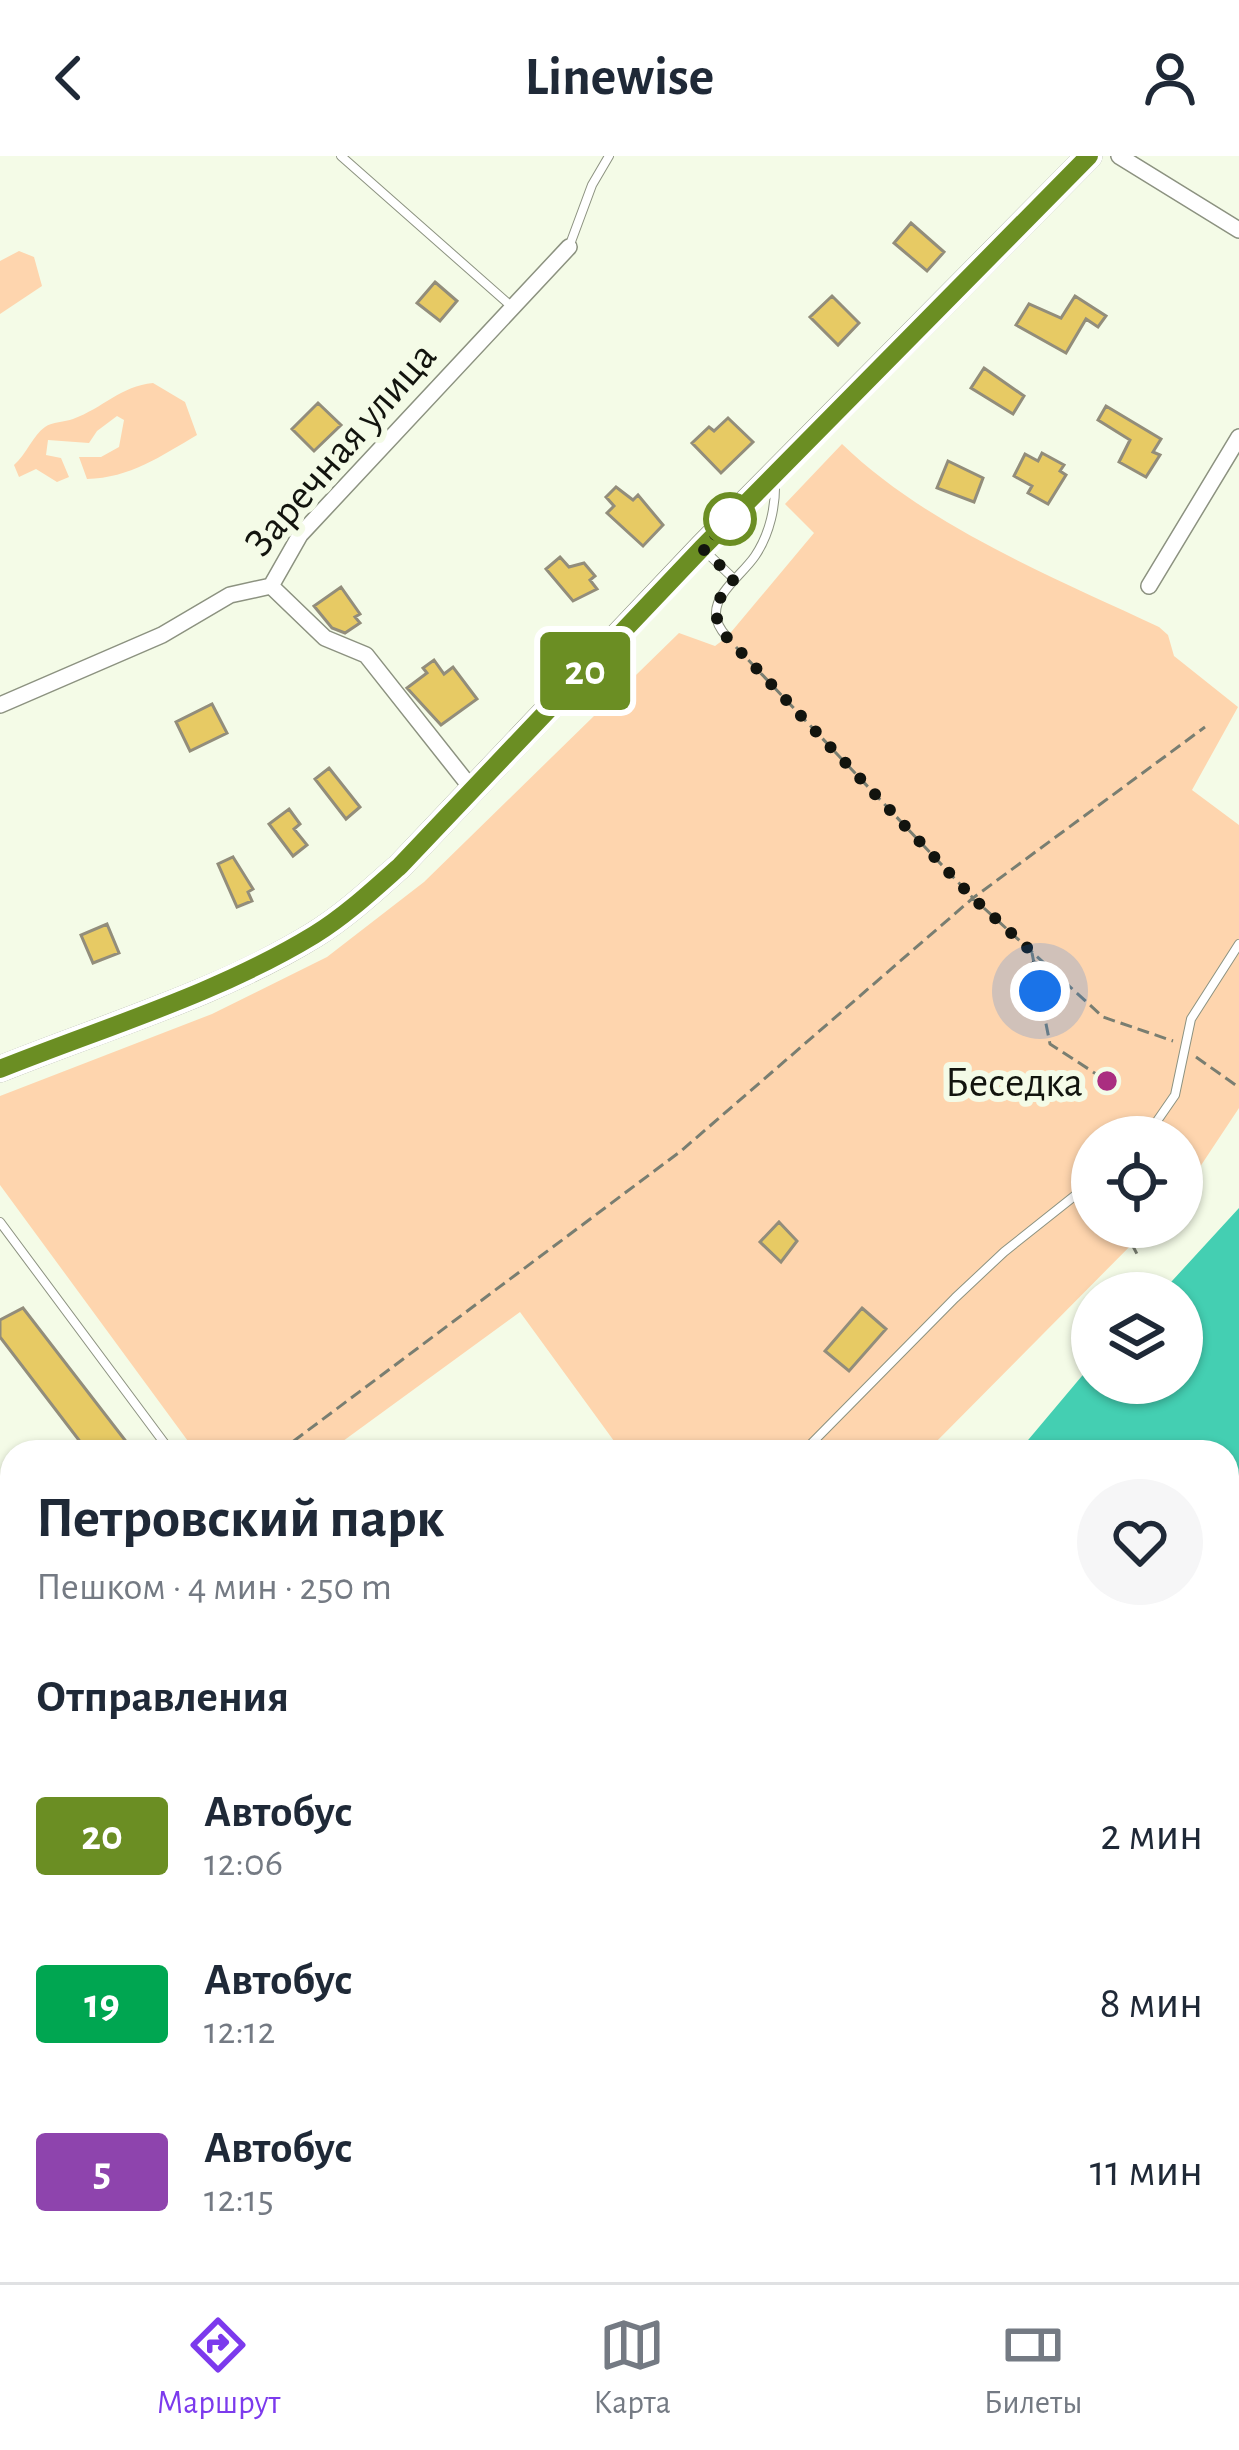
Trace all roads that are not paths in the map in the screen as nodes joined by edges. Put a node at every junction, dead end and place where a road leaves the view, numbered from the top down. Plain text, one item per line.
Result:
1 (341, 156) edge
2 (609, 156) edge
3 (1089, 156) edge
4 (1120, 156) edge
5 (1239, 230) edge
6 (569, 247) joint
7 (512, 307) junction
8 (1239, 437) edge
9 (775, 474) junction
10 (702, 548) junction
11 (734, 579) junction
12 (271, 586) junction
13 (1149, 586) dead end
14 (727, 637) road end
15 (0, 705) edge
16 (472, 790) junction
17 (1239, 944) edge
18 (0, 1070) edge
19 (1164, 1116) edge
20 (1071, 1199) edge
21 (0, 1222) edge
22 (162, 1440) edge
23 (814, 1440) edge

1 - 7 lane
2 - 6 lane
3 - 9 main road
4 - 5 street
6 - 7 street, Заречная улица
7 - 12 street, Заречная улица
8 - 13 street
9 - 10 main road
9 - 11 lane
10 - 11 lane
10 - 16 main road
11 - 14 lane
12 - 15 street, Заречная улица
12 - 16 street
16 - 18 main road
17 - 19 lane
20 - 23 lane
21 - 22 lane

